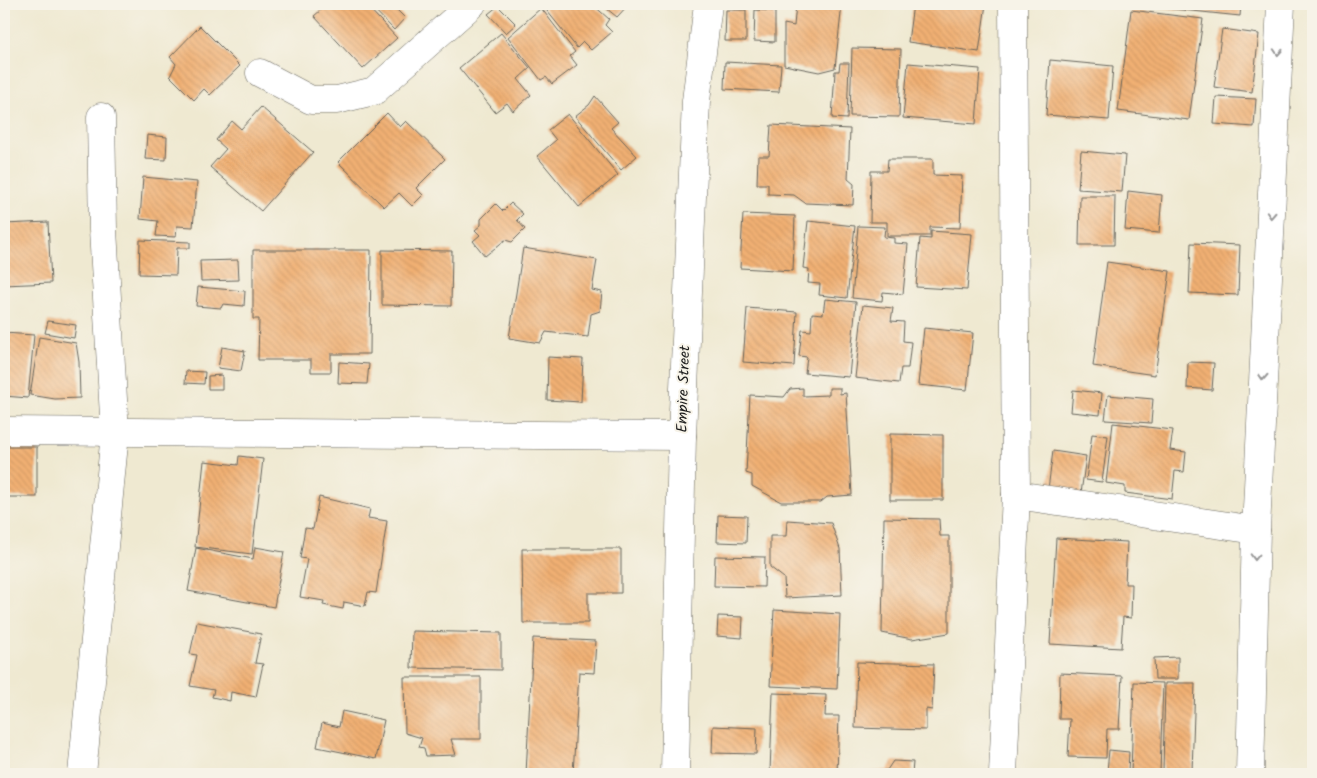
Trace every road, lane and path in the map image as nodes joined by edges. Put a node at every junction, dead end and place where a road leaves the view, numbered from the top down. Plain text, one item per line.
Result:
1 (472, 4) edge
2 (708, 4) edge
3 (1013, 4) edge
4 (1281, 4) edge
5 (260, 73) dead end
6 (101, 117) dead end
7 (4, 430) edge
8 (115, 433) junction
9 (682, 436) junction
10 (1016, 495) junction
11 (1256, 530) junction
12 (82, 774) edge
13 (675, 774) edge
14 (1003, 774) edge
15 (1250, 774) edge

1 - 5 street
2 - 9 street, Empire Street
3 - 10 street
4 -> 11 street
6 - 8 street
7 - 8 street
8 - 9 street
8 - 12 street
9 - 13 street, Empire Street
10 - 11 street
10 - 14 street
11 -> 15 street

